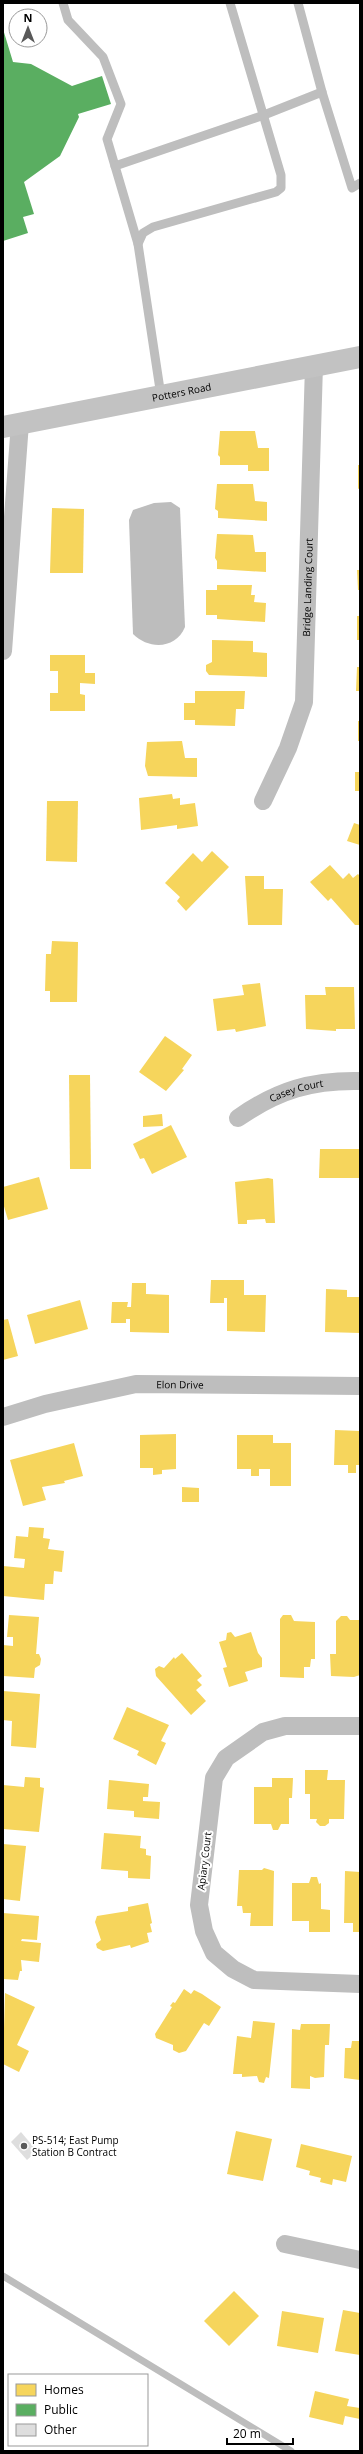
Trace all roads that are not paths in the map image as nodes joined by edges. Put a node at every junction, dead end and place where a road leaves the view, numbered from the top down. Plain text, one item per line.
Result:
1 (63, 3) edge
2 (230, 3) edge
3 (298, 3) edge
4 (322, 92) junction
5 (264, 115) junction
6 (115, 166) junction
7 (360, 183) edge
8 (138, 244) junction
9 (360, 357) edge
10 (314, 365) junction
11 (161, 396) junction
12 (12, 425) edge
13 (3, 651) edge
14 (263, 801) dead end
15 (360, 1081) edge
16 (238, 1118) dead end
17 (360, 1386) edge
18 (3, 1417) edge
19 (360, 1726) edge
20 (360, 1984) edge
21 (285, 2244) dead end
22 (360, 2260) edge

1 - 6 lane
2 - 5 lane
3 - 4 lane
4 - 5 lane
4 - 7 lane
5 - 6 lane
5 - 8 lane
6 - 8 lane
8 - 11 lane
9 - 10 street, Potters Road
10 - 11 street, Potters Road
10 - 14 street, Bridge Landing Court
11 - 12 street, Potters Road
12 - 13 street
15 - 16 street, Casey Court
17 - 18 street, Elon Drive
19 - 20 street, Apiary Court
21 - 22 street

